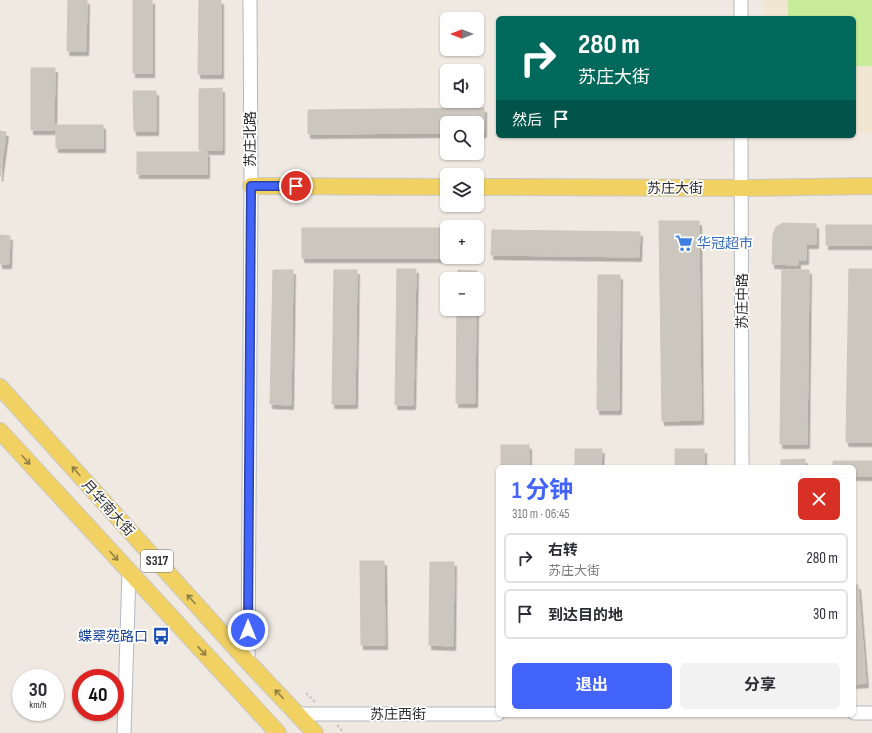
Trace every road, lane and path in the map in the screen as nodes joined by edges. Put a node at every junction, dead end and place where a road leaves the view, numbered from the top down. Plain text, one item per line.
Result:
1 (250, 0) edge
2 (741, 0) edge
3 (741, 16) edge
4 (741, 138) edge
5 (251, 186) junction
6 (872, 186) edge
7 (440, 187) edge
8 (484, 187) edge
9 (742, 188) junction
10 (0, 387) edge
11 (0, 431) edge
12 (742, 465) edge
13 (129, 572) junction
14 (248, 662) junction
15 (856, 713) edge
16 (872, 713) edge
17 (298, 714) junction
18 (496, 714) edge
19 (338, 727) dead end
20 (124, 733) edge
21 (278, 733) edge
22 (315, 733) edge
23 (344, 733) edge

1 - 5 street, 苏庄北路
2 - 3 street
4 - 9 street, 苏庄中路
5 - 7 main road
5 - 14 street, 苏庄北路
6 - 9 main road, 苏庄大街
8 - 9 main road, 苏庄大街
9 - 12 street, 苏庄中路
14 -> 10 main road, 月华南大街 / S317
11 -> 13 main road, 月华南大街 / S317
13 - 20 street
13 -> 21 main road, 月华南大街 / S317
17 -> 14 main road, 月华南大街 / S317
15 - 16 street
17 - 18 street, 苏庄西街
17 - 22 main road, 月华南大街 / S317
19 - 23 path

